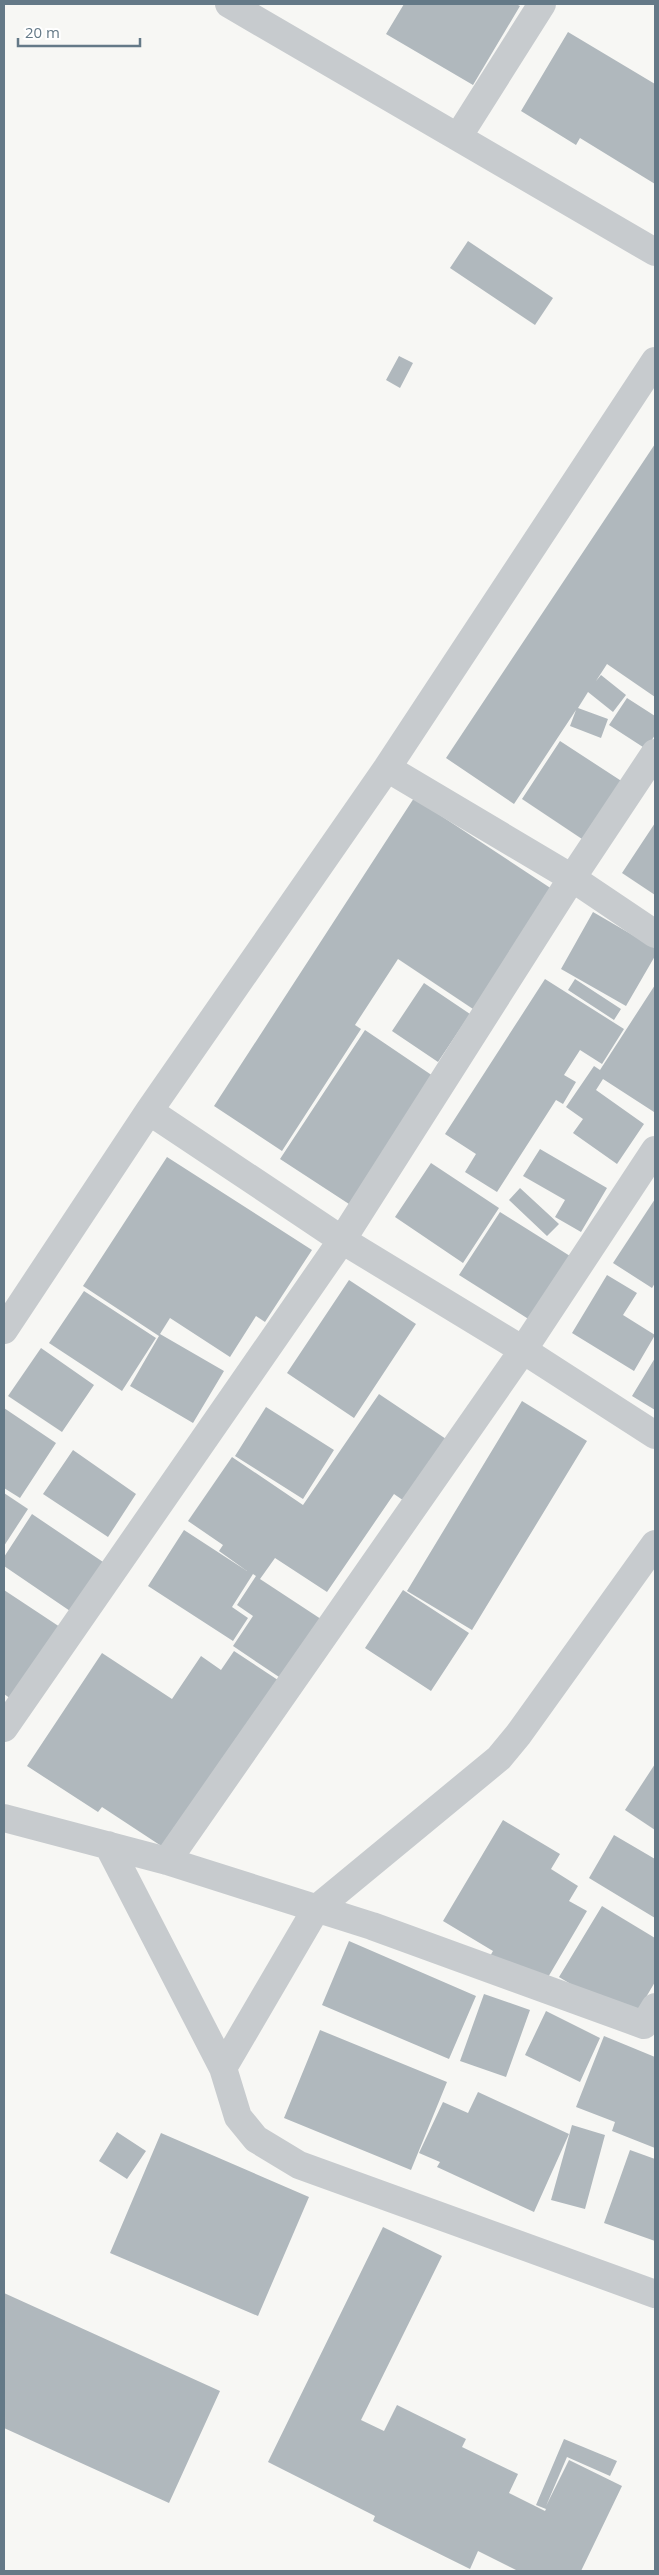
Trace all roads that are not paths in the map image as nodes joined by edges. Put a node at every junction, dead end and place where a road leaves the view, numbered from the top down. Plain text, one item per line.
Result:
1 (229, 4) edge
2 (542, 4) edge
3 (458, 137) junction
4 (655, 252) edge
5 (655, 361) edge
6 (655, 753) edge
7 (387, 768) junction
8 (572, 878) junction
9 (655, 934) edge
10 (149, 1111) junction
11 (655, 1150) edge
12 (342, 1240) junction
13 (4, 1330) edge
14 (524, 1350) junction
15 (655, 1435) edge
16 (655, 1544) edge
17 (4, 1728) edge
18 (4, 1818) edge
19 (108, 1845) junction
20 (167, 1861) junction
21 (316, 1909) junction
22 (651, 2020) edge
23 (223, 2068) junction
24 (655, 2294) edge

1 - 3 street
2 - 3 street
3 - 4 street
5 - 7 street
6 - 8 street
7 - 8 street
7 - 10 street
8 - 9 street
8 - 12 street
10 - 12 street
10 - 13 street
11 - 14 street
12 - 14 street
12 - 17 street
14 - 15 street
14 - 20 street
16 - 21 street
18 - 19 street
19 - 20 street
19 - 23 street
20 - 21 street
21 - 22 street
21 - 23 street
23 - 24 street

